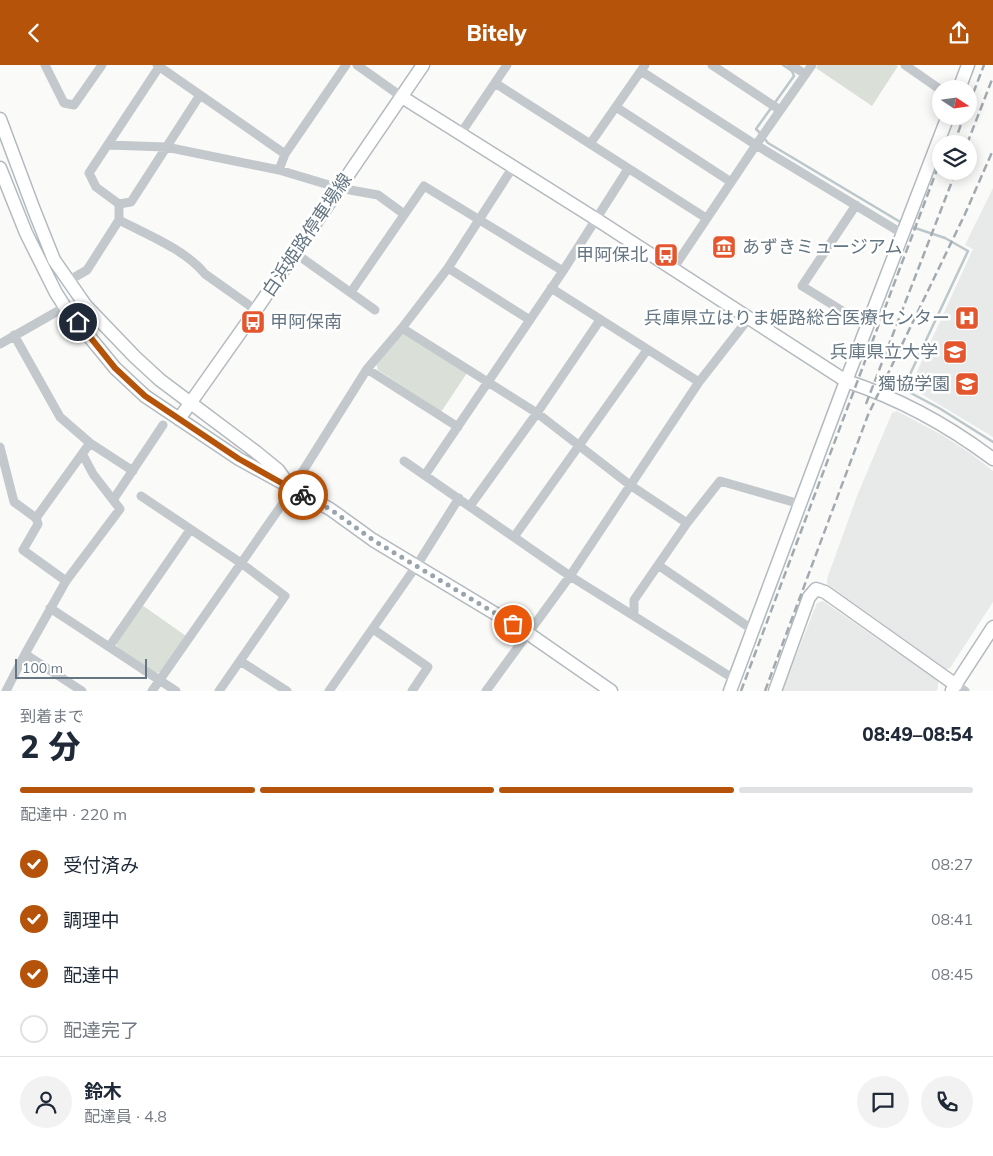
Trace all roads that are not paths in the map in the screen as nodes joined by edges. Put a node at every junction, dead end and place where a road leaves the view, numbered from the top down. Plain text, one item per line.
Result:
1 (45, 65) edge
2 (102, 65) edge
3 (346, 65) edge
4 (357, 65) edge
5 (423, 65) edge
6 (507, 65) edge
7 (712, 65) edge
8 (791, 65) edge
9 (812, 65) edge
10 (906, 65) edge
11 (968, 65) edge
12 (158, 66) edge
13 (643, 68) edge
14 (805, 74) junction
15 (962, 80) edge
16 (495, 83) junction
17 (932, 84) edge
18 (200, 95) junction
19 (402, 97) junction
20 (616, 107) junction
21 (775, 107) junction
22 (0, 119) edge
23 (945, 125) edge
24 (461, 133) junction
25 (590, 144) junction
26 (108, 145) junction
27 (756, 145) junction
28 (166, 147) junction
29 (5, 149) edge
30 (285, 155) junction
31 (513, 167) junction
32 (0, 168) edge
33 (628, 169) junction
34 (279, 171) junction
35 (731, 182) junction
36 (339, 188) junction
37 (119, 204) junction
38 (856, 205) junction
39 (404, 214) junction
40 (706, 218) junction
41 (480, 219) junction
42 (596, 219) junction
43 (119, 220) junction
44 (903, 234) junction
45 (295, 253) junction
46 (448, 269) junction
47 (673, 269) junction
48 (562, 271) junction
49 (68, 281) junction
50 (551, 288) junction
51 (350, 292) junction
52 (65, 307) junction
53 (256, 310) junction
54 (375, 310) dead end
55 (749, 318) junction
56 (530, 319) junction
57 (600, 320) junction
58 (867, 326) junction
59 (402, 328) junction
60 (14, 335) junction
61 (0, 344) edge
62 (647, 350) junction
63 (367, 369) junction
64 (846, 381) junction
65 (488, 382) junction
66 (699, 382) junction
67 (191, 404) junction
68 (537, 413) junction
69 (179, 419) junction
70 (163, 425) dead end
71 (458, 427) junction
72 (90, 443) junction
73 (580, 445) junction
74 (0, 447) edge
75 (83, 455) junction
76 (993, 459) edge
77 (404, 461) dead end
78 (133, 471) junction
79 (425, 475) junction
80 (630, 485) junction
81 (292, 489) junction
82 (141, 496) dead end
83 (459, 498) junction
84 (113, 500) junction
85 (800, 504) junction
86 (470, 506) junction
87 (36, 518) junction
88 (687, 523) junction
89 (190, 530) junction
90 (514, 537) junction
91 (242, 563) junction
92 (417, 565) junction
93 (658, 565) junction
94 (570, 576) junction
95 (66, 581) junction
96 (50, 608) junction
97 (634, 616) junction
98 (993, 627) edge
99 (373, 629) junction
100 (753, 630) junction
101 (529, 634) junction
102 (109, 647) junction
103 (25, 654) junction
104 (240, 661) junction
105 (159, 680) junction
106 (732, 685) edge
107 (957, 689) edge
108 (6, 691) edge
109 (80, 691) edge
110 (152, 691) edge
111 (176, 691) edge
112 (219, 691) edge
113 (287, 691) edge
114 (329, 691) edge
115 (412, 691) edge
116 (486, 691) edge
117 (611, 691) edge
118 (775, 691) edge

1 - 2 street
3 - 30 street
4 - 19 street
5 - 19 main road, 白浜姫路停車場線
6 - 16 street
7 - 21 street
8 - 14 street
9 - 14 street
10 - 17 street
11 - 15 main road
12 - 18 street
12 - 26 street
13 - 20 street
13 - 27 street
14 - 21 street
16 - 24 street
16 - 25 street
18 - 28 street
18 - 30 street
19 - 24 main road
19 - 36 main road, 白浜姫路停車場線
20 - 25 street
20 - 35 street
21 - 27 street
22 - 29 main road
23 - 44 main road
24 - 31 main road
25 - 33 street
26 - 28 street
26 - 37 street
27 - 35 street
27 - 38 street
28 - 34 street
28 - 37 street
29 - 49 main road
30 - 34 street
31 - 41 street
31 - 42 main road
32 - 52 main road
33 - 40 street
33 - 42 street
34 - 36 street
35 - 40 street
36 - 39 street
36 - 45 main road, 白浜姫路停車場線
37 - 43 street
38 - 44 street
38 - 58 street
39 - 41 street
39 - 51 street
40 - 47 street
41 - 46 street
41 - 48 street
42 - 47 main road
42 - 48 street
43 - 49 street
43 - 53 street
44 - 58 main road
45 - 51 street
45 - 53 main road, 白浜姫路停車場線
46 - 56 street
46 - 59 street
47 - 55 main road
48 - 50 street
49 - 67 main road
50 - 56 street
50 - 57 street
51 - 54 street
52 - 60 street
52 - 69 main road
53 - 67 main road, 白浜姫路停車場線
55 - 64 main road
55 - 66 street
56 - 65 street
57 - 62 street
57 - 68 street
58 - 64 main road
59 - 63 street
59 - 65 street
60 - 61 street
60 - 72 street
62 - 66 street
62 - 73 street
63 - 71 street
63 - 81 street
64 - 76 main road
64 - 85 main road
65 - 68 street
65 - 71 street
66 - 80 street
67 - 69 main road, 白浜姫路停車場線
67 - 81 main road
68 - 73 street
68 - 86 street
69 - 81 main road
70 - 78 street
71 - 79 street
72 - 75 street
72 - 78 street
73 - 80 street
73 - 90 street
74 - 87 street
75 - 84 street
75 - 87 street
77 - 79 street
78 - 84 street
79 - 83 street
80 - 88 street
80 - 94 street
81 - 91 street
81 - 92 main road
82 - 89 street
83 - 86 street
83 - 92 street
84 - 95 street
85 - 88 street
85 - 100 main road
86 - 90 street
87 - 95 street
88 - 93 street
89 - 91 street
89 - 102 street
90 - 94 street
91 - 104 street
91 - 105 street
92 - 99 street
92 - 101 main road
93 - 97 street
93 - 100 street
94 - 97 street
94 - 101 street
95 - 96 street
96 - 102 street
96 - 103 street
97 - 106 street
98 - 107 main road
99 - 114 street
99 - 115 street
100 - 106 main road
101 - 116 street
101 - 117 main road
102 - 105 street
103 - 108 street
103 - 109 street
104 - 112 street
104 - 113 street
105 - 110 street
105 - 111 street
107 - 118 main road

